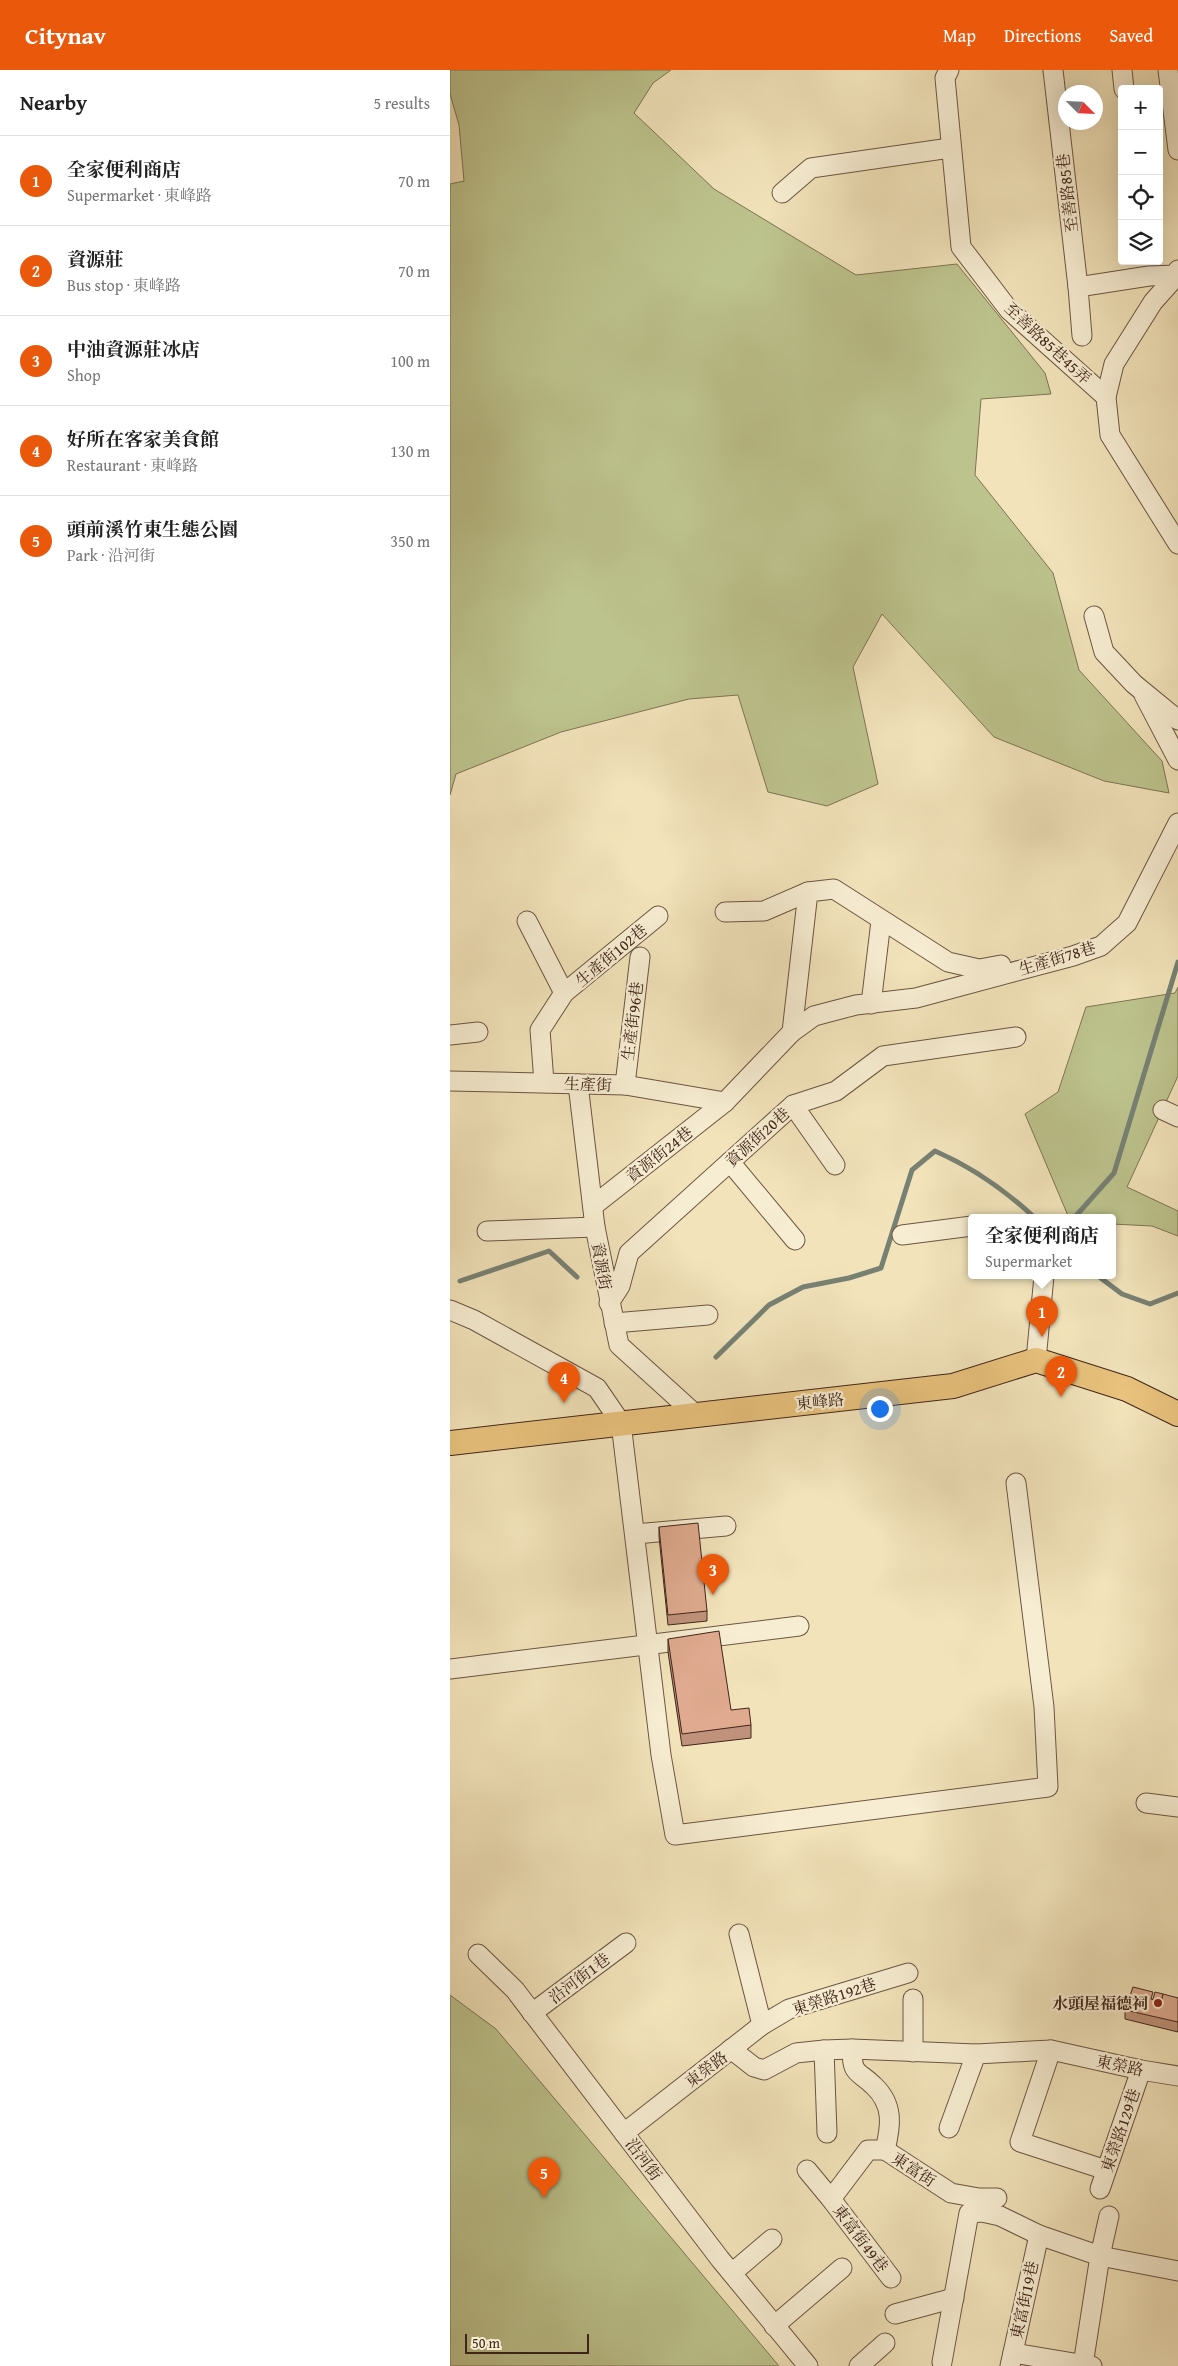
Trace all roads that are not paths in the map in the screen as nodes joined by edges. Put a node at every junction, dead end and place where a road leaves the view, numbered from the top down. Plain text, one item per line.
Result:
1 (949, 70) edge
2 (1053, 70) edge
3 (1122, 70) edge
4 (1168, 70) edge
5 (1124, 85) edge
6 (950, 148) junction
7 (1178, 150) edge
8 (782, 193) dead end
9 (1148, 269) edge
10 (1177, 273) edge
11 (1078, 287) junction
12 (1082, 336) dead end
13 (1106, 397) junction
14 (1178, 544) edge
15 (1094, 616) dead end
16 (1138, 687) junction
17 (1178, 720) edge
18 (1178, 760) edge
19 (1178, 823) edge
20 (808, 892) junction
21 (725, 912) dead end
22 (658, 916) dead end
23 (527, 920) dead end
24 (881, 921) junction
25 (640, 957) dead end
26 (1020, 961) dead end
27 (564, 994) junction
28 (871, 1004) junction
29 (478, 1032) dead end
30 (792, 1032) junction
31 (450, 1036) edge
32 (1016, 1037) dead end
33 (450, 1080) edge
34 (544, 1082) junction
35 (578, 1084) junction
36 (625, 1085) junction
37 (725, 1102) junction
38 (793, 1105) junction
39 (730, 1162) junction
40 (835, 1164) dead end
41 (593, 1206) junction
42 (595, 1227) junction
43 (968, 1227) edge
44 (488, 1231) dead end
45 (902, 1235) dead end
46 (795, 1240) dead end
47 (1044, 1279) edge
48 (609, 1303) junction
49 (450, 1310) edge
50 (708, 1315) dead end
51 (614, 1323) junction
52 (1036, 1360) junction
53 (695, 1414) junction
54 (1178, 1414) edge
55 (621, 1424) junction
56 (450, 1443) edge
57 (1016, 1483) dead end
58 (726, 1526) dead end
59 (636, 1534) junction
60 (799, 1626) dead end
61 (649, 1645) junction
62 (450, 1668) edge
63 (1146, 1803) dead end
64 (1178, 1807) edge
65 (739, 1934) dead end
66 (626, 1943) dead end
67 (478, 1954) dead end
68 (908, 1973) dead end
69 (913, 2000) dead end
70 (532, 2013) junction
71 (762, 2026) junction
72 (731, 2049) junction
73 (852, 2049) junction
74 (824, 2050) junction
75 (1051, 2050) junction
76 (913, 2052) junction
77 (976, 2054) junction
78 (1141, 2070) junction
79 (1178, 2076) edge
80 (949, 2128) dead end
81 (624, 2133) junction
82 (827, 2133) dead end
83 (885, 2150) junction
84 (807, 2170) dead end
85 (1106, 2170) junction
86 (1100, 2189) dead end
87 (997, 2198) dead end
88 (831, 2199) junction
89 (1109, 2216) dead end
90 (1039, 2235) junction
91 (772, 2239) dead end
92 (1100, 2256) junction
93 (842, 2268) dead end
94 (1178, 2271) edge
95 (732, 2273) junction
96 (891, 2278) dead end
97 (954, 2298) junction
98 (895, 2314) dead end
99 (774, 2326) junction
100 (885, 2343) dead end
101 (1012, 2360) edge
102 (942, 2362) dead end
103 (1087, 2365) edge
104 (808, 2366) edge
105 (859, 2366) edge

1 - 6 street, 至善路85巷45弄
2 - 11 street, 至善路85巷
3 - 5 street
4 - 7 street
6 - 8 street
6 - 13 street, 至善路85巷45弄
9 - 10 street
9 - 11 street
10 - 13 street
11 - 12 street, 至善路85巷
13 - 14 street
15 - 16 street
16 - 17 street
16 - 18 street
19 - 28 street, 生產街78巷
20 - 21 street, 生產街78巷
20 - 24 street, 生產街78巷
20 - 30 street
22 - 27 street, 生產街102巷
23 - 27 street, 生產街102巷
24 - 26 street, 生產街78巷
24 - 28 street
25 - 36 street, 生產街96巷
27 - 34 street, 生產街102巷
28 - 30 street, 生產街78巷
29 - 31 street
30 - 37 street, 生產街78巷
32 - 38 street, 資源街20巷
33 - 34 street, 生產街
34 - 35 street, 生產街
35 - 36 street, 生產街
35 - 41 street, 資源街
36 - 37 street, 生產街
37 - 41 street, 資源街24巷
38 - 39 street, 資源街20巷
38 - 40 street
39 - 46 street
39 - 48 street, 資源街20巷
41 - 42 street, 資源街
42 - 44 street
42 - 48 street, 資源街
43 - 45 street
47 - 52 street
48 - 51 street, 資源街
49 - 55 street
50 - 51 street
51 - 53 street, 資源街
52 - 53 main road, 東峰路
52 - 54 main road
53 - 55 main road, 東峰路
55 - 56 main road, 東峰路
55 - 59 street
57 - 61 street
58 - 59 street
59 - 61 street
60 - 61 street
61 - 62 street
63 - 64 street
65 - 71 street
66 - 70 street, 沿河街1巷
67 - 70 street, 沿河街
68 - 71 street, 東榮路192巷
69 - 76 street
70 - 81 street, 沿河街
71 - 72 street, 東榮路192巷
72 - 74 street, 東榮路
72 - 81 street, 東榮路
73 - 74 street, 東榮路
73 - 76 street, 東榮路
73 - 83 street, 東富街
74 - 82 street
75 - 77 street, 東榮路
75 - 78 street, 東榮路
75 - 85 street
76 - 77 street, 東榮路
77 - 80 street
78 - 79 street, 東榮路
78 - 85 street, 東榮路129巷
81 - 95 street, 沿河街
83 - 87 street, 東富街
83 - 88 street, 東富街49巷
84 - 88 street, 東富街49巷
85 - 86 street, 東榮路129巷
88 - 96 street, 東富街49巷
89 - 92 street
90 - 92 street
90 - 97 street
90 - 101 street, 東富街19巷
91 - 95 street
92 - 94 street
92 - 103 street
93 - 99 street
95 - 99 street, 沿河街
97 - 98 street
97 - 102 street
99 - 104 street, 沿河街
100 - 105 street
101 - 103 street

